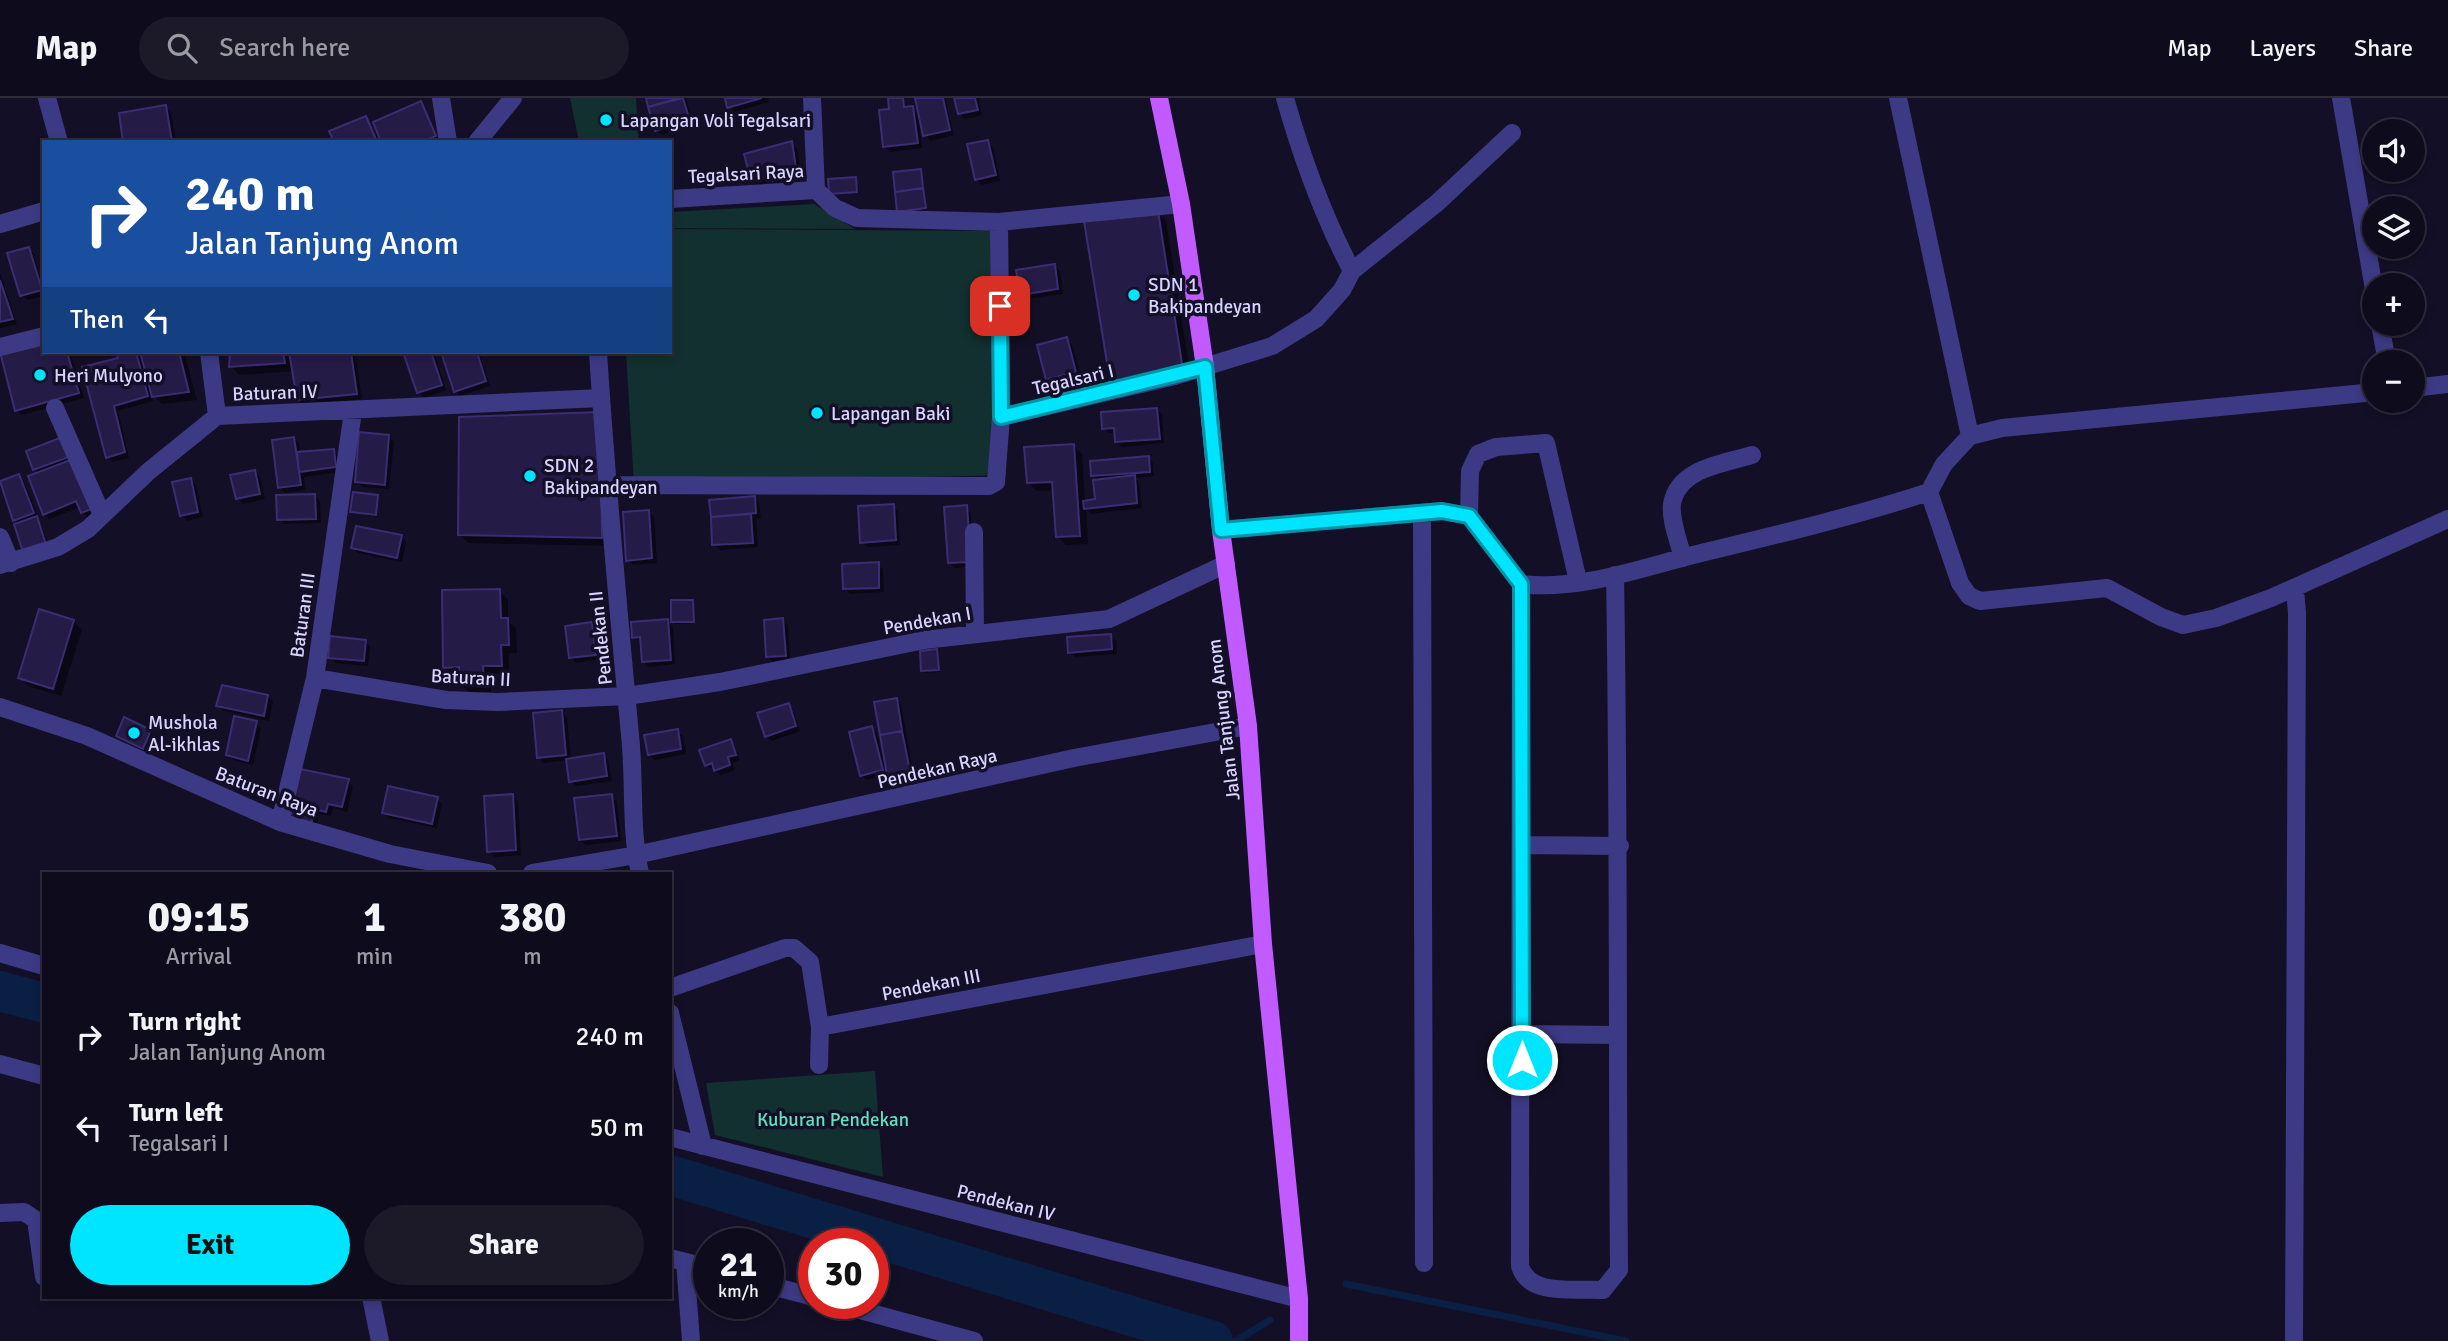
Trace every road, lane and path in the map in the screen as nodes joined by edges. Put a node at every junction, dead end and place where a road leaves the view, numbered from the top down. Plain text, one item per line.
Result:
1 (47, 98) edge
2 (441, 98) edge
3 (513, 98) edge
4 (812, 98) edge
5 (1159, 98) edge
6 (1285, 98) edge
7 (1898, 98) edge
8 (2341, 98) edge
9 (1512, 133) dead end
10 (58, 140) edge
11 (446, 140) edge
12 (479, 140) edge
13 (816, 190) junction
14 (672, 199) edge
15 (1181, 204) junction
16 (42, 212) edge
17 (999, 222) junction
18 (0, 224) edge
19 (1352, 271) junction
20 (2371, 273) edge
21 (42, 336) edge
22 (0, 347) edge
23 (209, 354) edge
24 (598, 354) edge
25 (1205, 367) junction
26 (2448, 384) edge
27 (2425, 387) edge
28 (2362, 393) edge
29 (601, 398) junction
30 (55, 408) dead end
31 (353, 411) junction
32 (217, 416) junction
33 (1001, 417) junction
34 (1970, 436) junction
35 (1752, 455) dead end
36 (606, 485) junction
37 (1929, 492) junction
38 (1422, 513) junction
39 (102, 515) junction
40 (1469, 516) junction
41 (2448, 519) edge
42 (1221, 530) junction
43 (974, 533) dead end
44 (0, 537) edge
45 (1683, 558) junction
46 (5, 564) edge
47 (1226, 564) junction
48 (1615, 575) junction
49 (1578, 581) junction
50 (1521, 584) junction
51 (2295, 589) junction
52 (975, 633) junction
53 (314, 678) junction
54 (626, 696) junction
55 (0, 707) edge
56 (1248, 726) junction
57 (280, 822) junction
58 (1522, 845) junction
59 (1620, 846) junction
60 (636, 855) junction
61 (483, 872) edge
62 (538, 872) edge
63 (640, 872) edge
64 (1263, 944) junction
65 (0, 953) edge
66 (42, 965) edge
67 (672, 987) edge
68 (672, 1021) edge
69 (820, 1027) junction
70 (1522, 1034) junction
71 (1617, 1035) junction
72 (0, 1065) edge
73 (819, 1065) dead end
74 (42, 1076) edge
75 (672, 1138) edge
76 (703, 1146) junction
77 (0, 1213) edge
78 (678, 1260) edge
79 (42, 1263) edge
80 (1424, 1263) dead end
81 (1298, 1298) junction
82 (371, 1299) edge
83 (889, 1318) edge
84 (380, 1341) edge
85 (691, 1341) edge
86 (974, 1341) edge
87 (1299, 1341) edge
88 (2294, 1341) edge

1 - 10 street
2 - 11 street
3 - 12 street
4 - 13 street, Tegalsari Raya
5 - 15 main road, Jalan Tanjung Anom
6 - 19 street
7 - 34 street
8 - 20 street
9 - 19 street, Tegalsari I
13 - 14 street, Tegalsari Raya
13 - 17 street
15 - 17 street
15 - 25 main road, Jalan Tanjung Anom
16 - 18 street
17 - 33 street
19 - 25 street, Tegalsari I
21 - 22 street
23 - 32 street
24 - 29 street, Pendekan II
25 - 33 street, Tegalsari I
25 - 42 main road, Jalan Tanjung Anom
26 - 27 street
28 - 34 street
29 - 31 street, Baturan IV
29 - 36 street, Pendekan II
30 - 39 street
31 - 32 street, Baturan IV
31 - 53 street, Baturan III
32 - 39 street, Baturan IV
33 - 36 street
34 - 37 street
35 - 45 street
36 - 54 street, Pendekan II
37 - 45 street
37 - 51 street
38 - 40 street
38 - 42 street
38 - 80 street
39 - 46 street, Baturan IV
40 - 49 street
40 - 50 street
41 - 51 street
42 - 47 main road, Jalan Tanjung Anom
43 - 52 street
44 - 46 street
45 - 48 street
47 - 52 street, Pendekan I
47 - 56 main road, Jalan Tanjung Anom
48 - 49 street
48 - 59 street
49 - 50 street
50 - 58 street
51 - 88 street
52 - 54 street, Pendekan I
53 - 54 street, Baturan II
53 - 57 street, Baturan III
54 - 60 street, Pendekan II
55 - 57 street, Baturan Raya
56 - 60 street, Pendekan Raya
56 - 64 main road, Jalan Tanjung Anom
57 - 61 street, Baturan Raya
58 - 59 street
58 - 70 street
59 - 71 street
60 - 62 street
60 - 63 street, Pendekan II
64 - 69 street, Pendekan III
64 - 81 main road, Jalan Tanjung Anom
65 - 66 street
67 - 69 street
68 - 76 street
69 - 73 street
70 - 71 street
70 - 71 street
72 - 74 street
75 - 76 street, Pendekan IV
76 - 81 street, Pendekan IV
77 - 79 street
78 - 85 street
81 - 87 main road, Jalan Tanjung Anom
82 - 84 street
83 - 86 street

